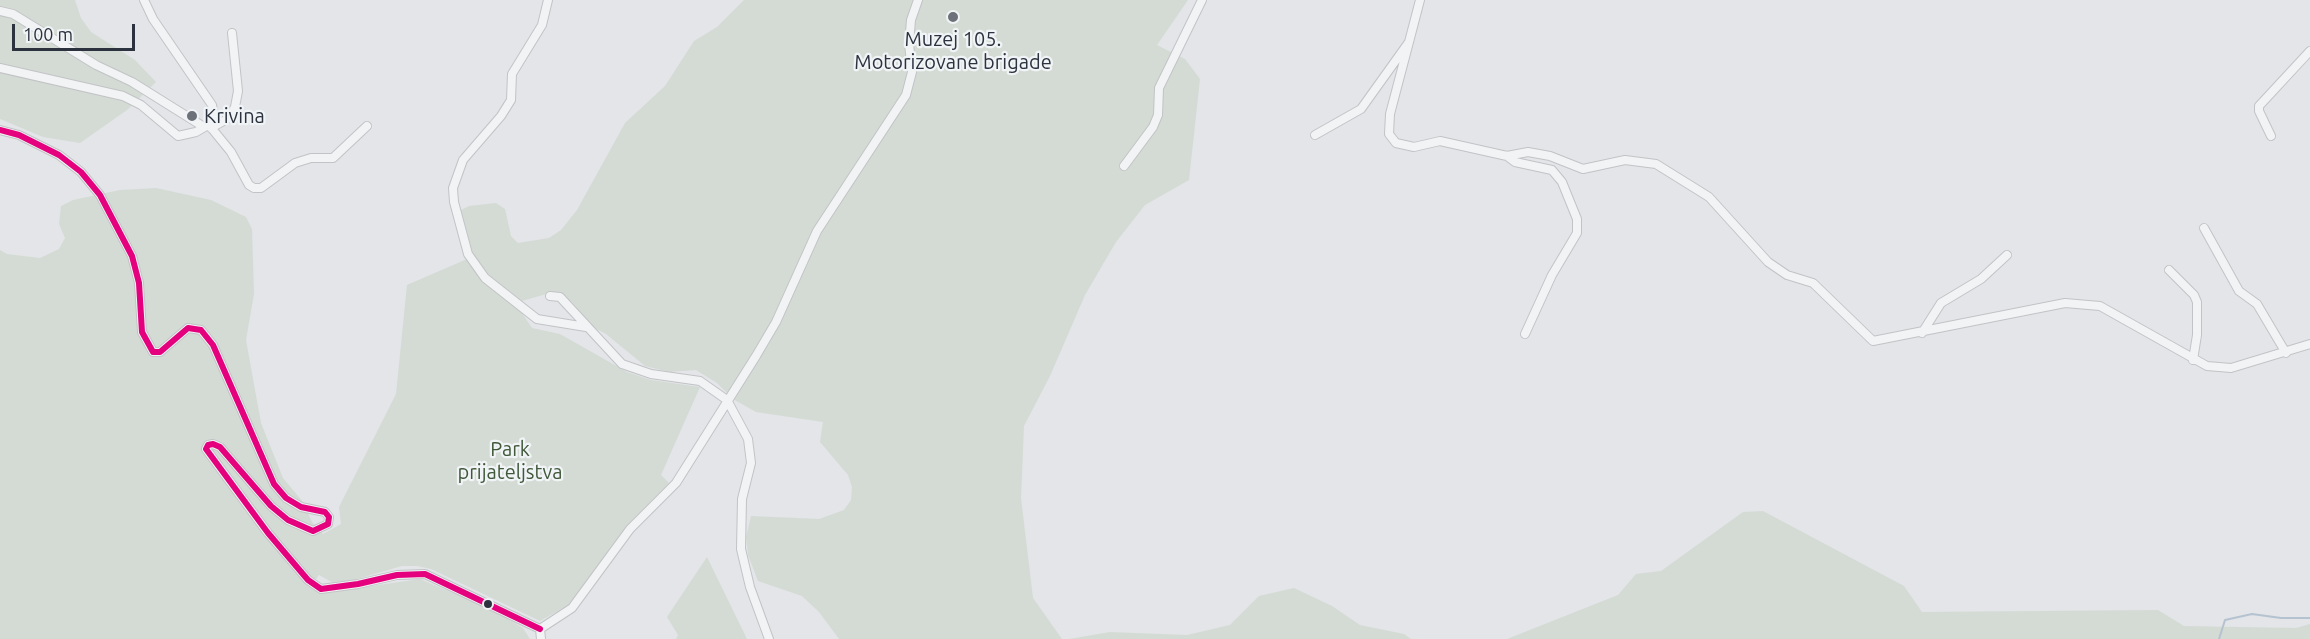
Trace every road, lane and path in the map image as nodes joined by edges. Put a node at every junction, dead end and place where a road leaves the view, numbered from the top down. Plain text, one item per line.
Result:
1 (144, 0) edge
2 (548, 0) edge
3 (918, 0) edge
4 (1202, 0) edge
5 (1420, 0) edge
6 (0, 11) edge
7 (232, 33) dead end
8 (1409, 42) junction
9 (2310, 51) edge
10 (0, 69) edge
11 (367, 126) dead end
12 (208, 127) junction
13 (0, 130) edge
14 (1315, 135) dead end
15 (2271, 136) dead end
16 (1507, 156) junction
17 (1124, 166) dead end
18 (2204, 228) dead end
19 (2007, 255) dead end
20 (2169, 270) dead end
21 (550, 296) dead end
22 (586, 327) junction
23 (1922, 333) junction
24 (1525, 334) dead end
25 (2310, 344) edge
26 (2286, 353) junction
27 (2193, 360) junction
28 (727, 400) junction
29 (540, 629) junction
30 (541, 639) edge
31 (770, 639) edge

1 - 12 street
2 - 22 street
3 - 28 street
4 - 17 street
5 - 8 street
6 - 12 street
7 - 12 street
8 - 14 street
8 - 16 street
9 - 15 street
10 - 12 street
11 - 12 street
13 - 29 street
16 - 23 street
16 - 24 street
18 - 26 street
19 - 23 street
20 - 27 street
21 - 22 street
22 - 28 street
23 - 27 street
25 - 26 street
26 - 27 street
28 - 29 street
28 - 31 street
29 - 30 street

